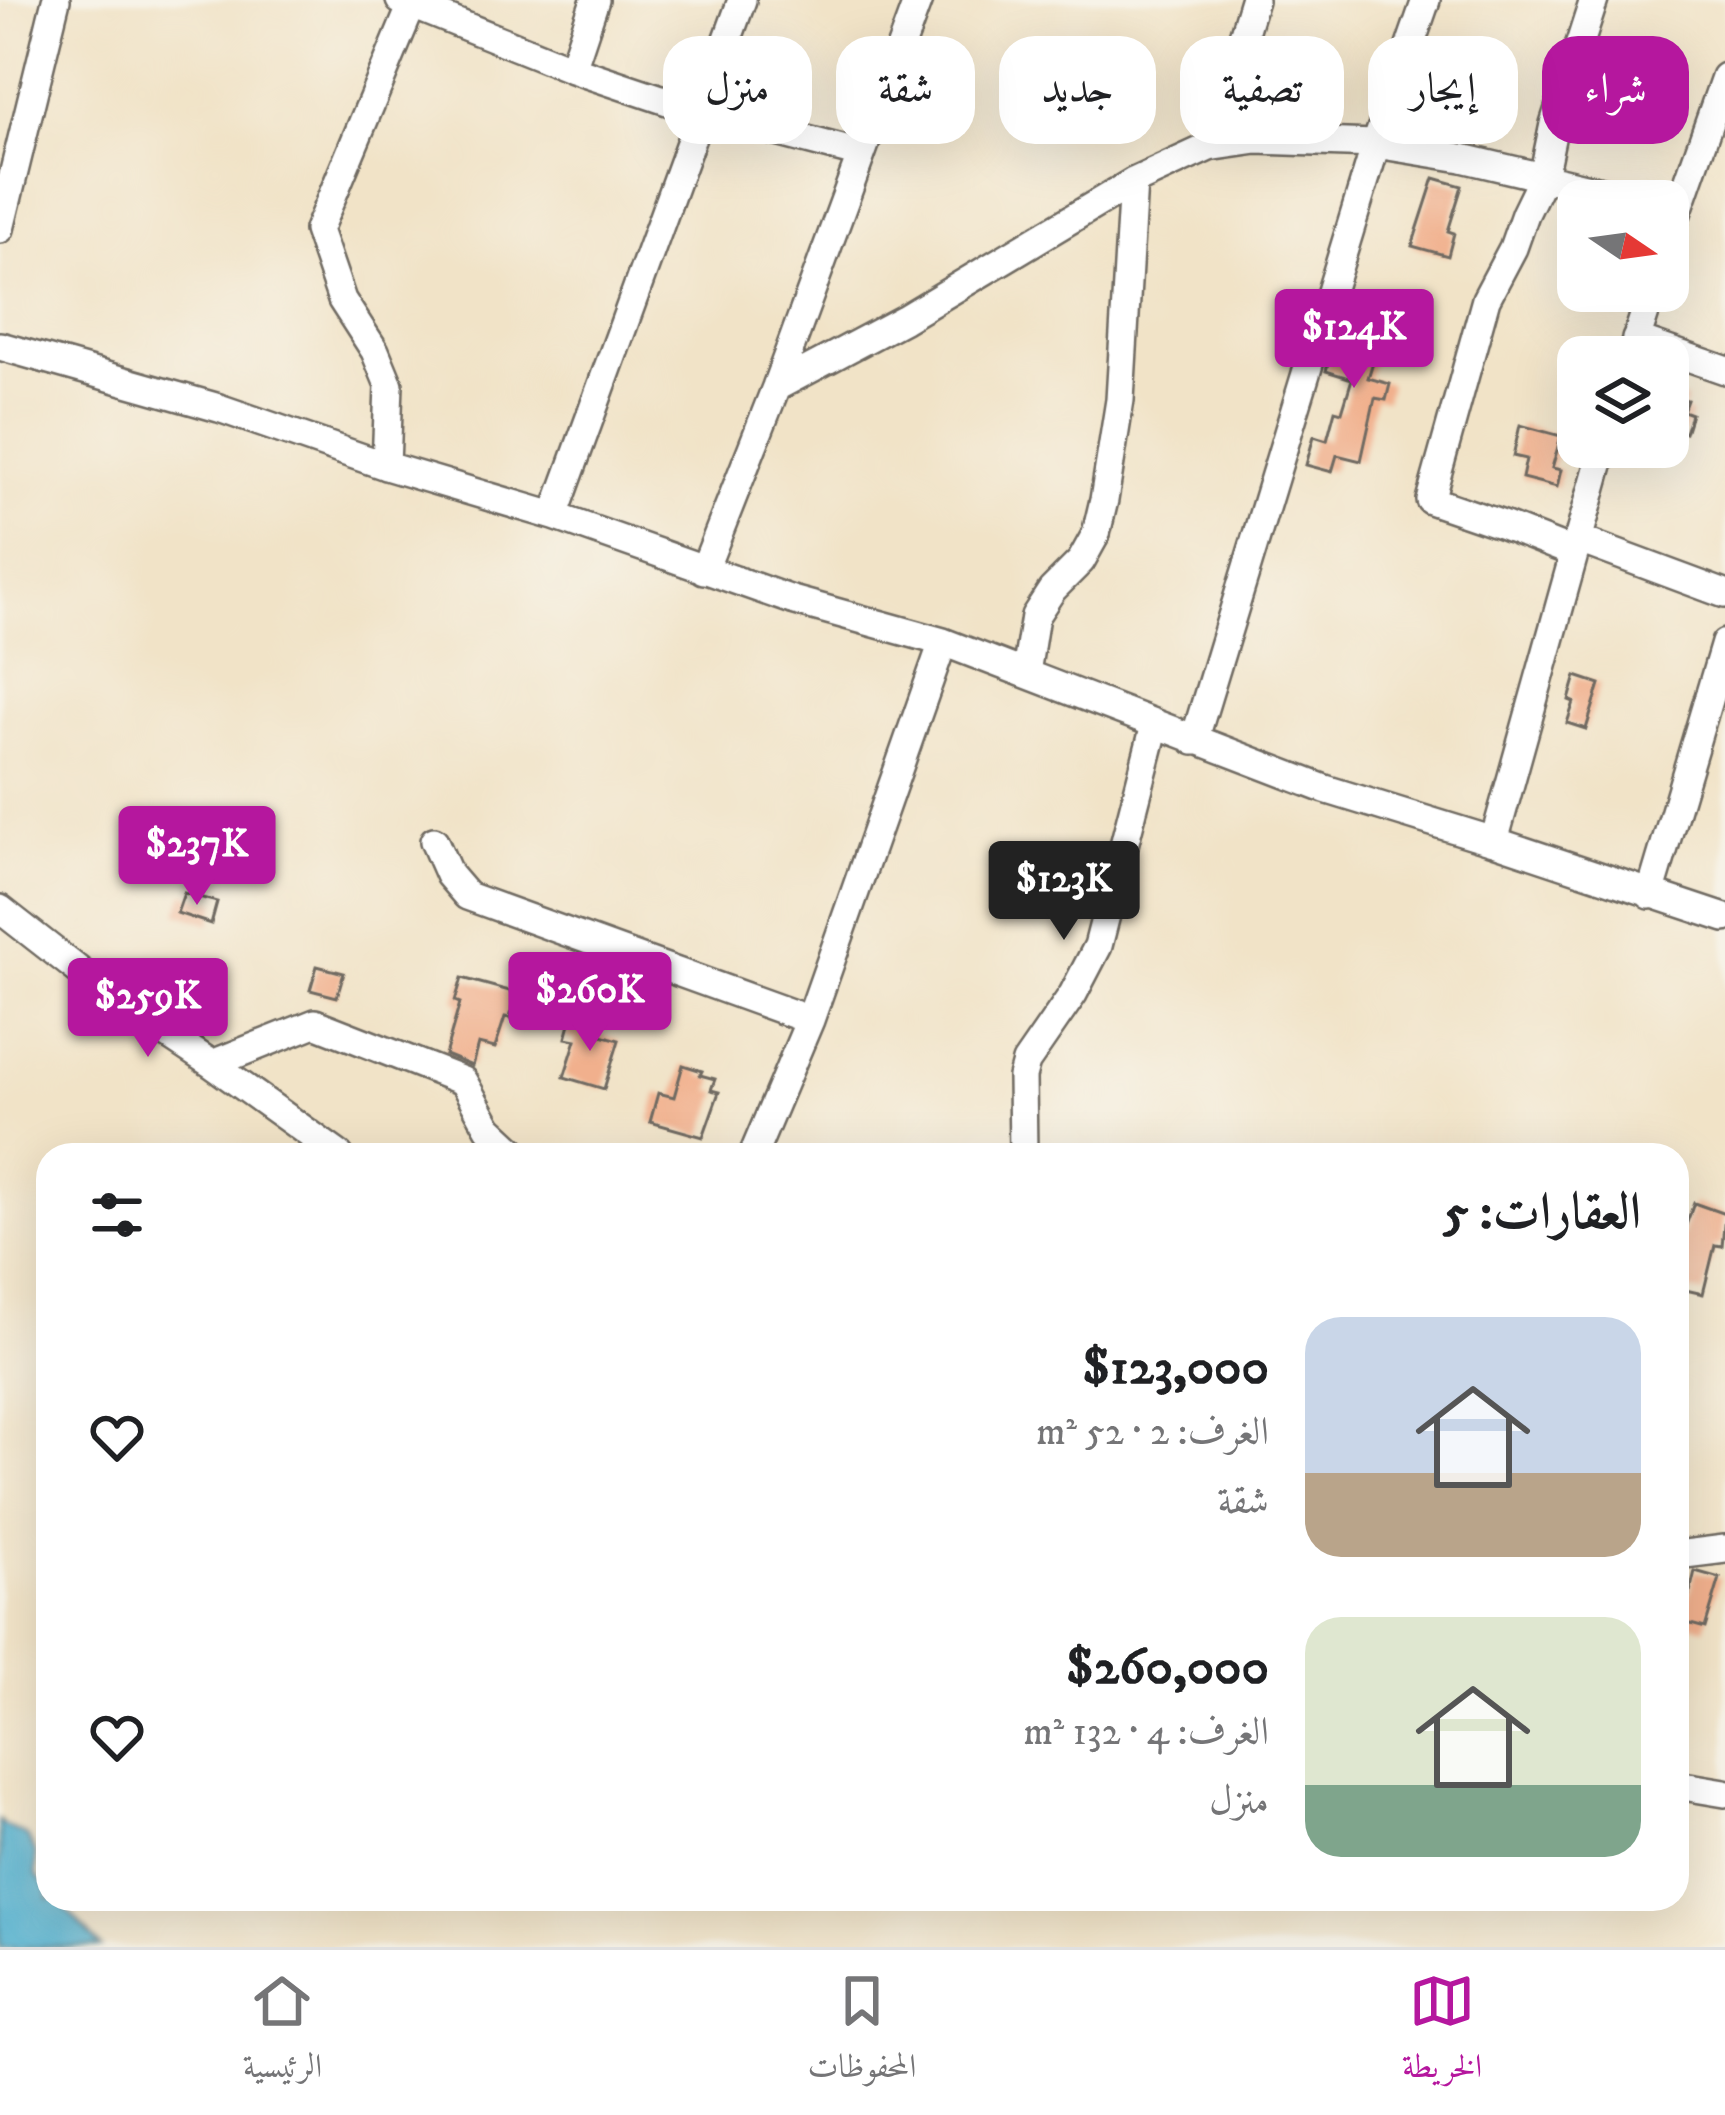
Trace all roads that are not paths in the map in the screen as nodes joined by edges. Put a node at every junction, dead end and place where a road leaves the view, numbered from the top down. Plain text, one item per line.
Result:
1 (56, 0) edge
2 (596, 0) edge
3 (742, 0) edge
4 (918, 0) edge
5 (1254, 0) edge
6 (1426, 0) edge
7 (1594, 0) edge
8 (409, 1) edge
9 (728, 36) edge
10 (1414, 36) edge
11 (572, 69) junction
12 (1725, 77) edge
13 (663, 100) edge
14 (10, 140) edge
15 (812, 141) edge
16 (688, 144) edge
17 (1368, 144) edge
18 (1376, 144) joint
19 (1209, 147) junction
20 (861, 154) junction
21 (1543, 177) junction
22 (1557, 180) edge
23 (1684, 180) edge
24 (1132, 182) junction
25 (0, 229) edge
26 (0, 346) edge
27 (1689, 361) edge
28 (1725, 370) edge
29 (776, 387) junction
30 (386, 466) junction
31 (1598, 468) edge
32 (554, 516) junction
33 (1575, 546) junction
34 (704, 570) junction
35 (1725, 594) edge
36 (943, 642) junction
37 (1725, 643) edge
38 (1026, 673) junction
39 (1155, 725) junction
40 (1194, 741) junction
41 (434, 841) dead end
42 (1494, 841) junction
43 (1650, 895) junction
44 (0, 909) edge
45 (1725, 918) edge
46 (810, 1020) junction
47 (212, 1064) junction
48 (322, 1143) edge
49 (505, 1143) edge
50 (758, 1143) edge
51 (1023, 1143) edge
52 (1725, 1549) edge
53 (1689, 1554) edge
54 (1689, 1788) edge
55 (1725, 1793) edge

1 - 14 street
2 - 11 street
3 - 9 street
4 - 20 street
5 - 19 street
6 - 10 street
7 - 21 street
8 - 11 street
8 - 30 street
11 - 13 street
12 - 23 street
14 - 25 street
15 - 20 street
16 - 32 street
17 - 19 street
18 - 21 street
18 - 40 street
19 - 24 street
20 - 29 street
21 - 22 street
21 - 33 street
24 - 29 street
24 - 38 street
26 - 30 street
27 - 28 street
29 - 34 street
30 - 32 street
31 - 33 street
32 - 34 street
33 - 35 street
33 - 42 street
34 - 36 street
36 - 38 street
36 - 46 street
37 - 43 street
38 - 39 street
39 - 40 street
39 - 51 street
40 - 42 street
41 - 46 street
42 - 43 street
43 - 45 street
44 - 47 street
46 - 50 street
47 - 48 street
47 - 49 street
52 - 53 street
54 - 55 street

